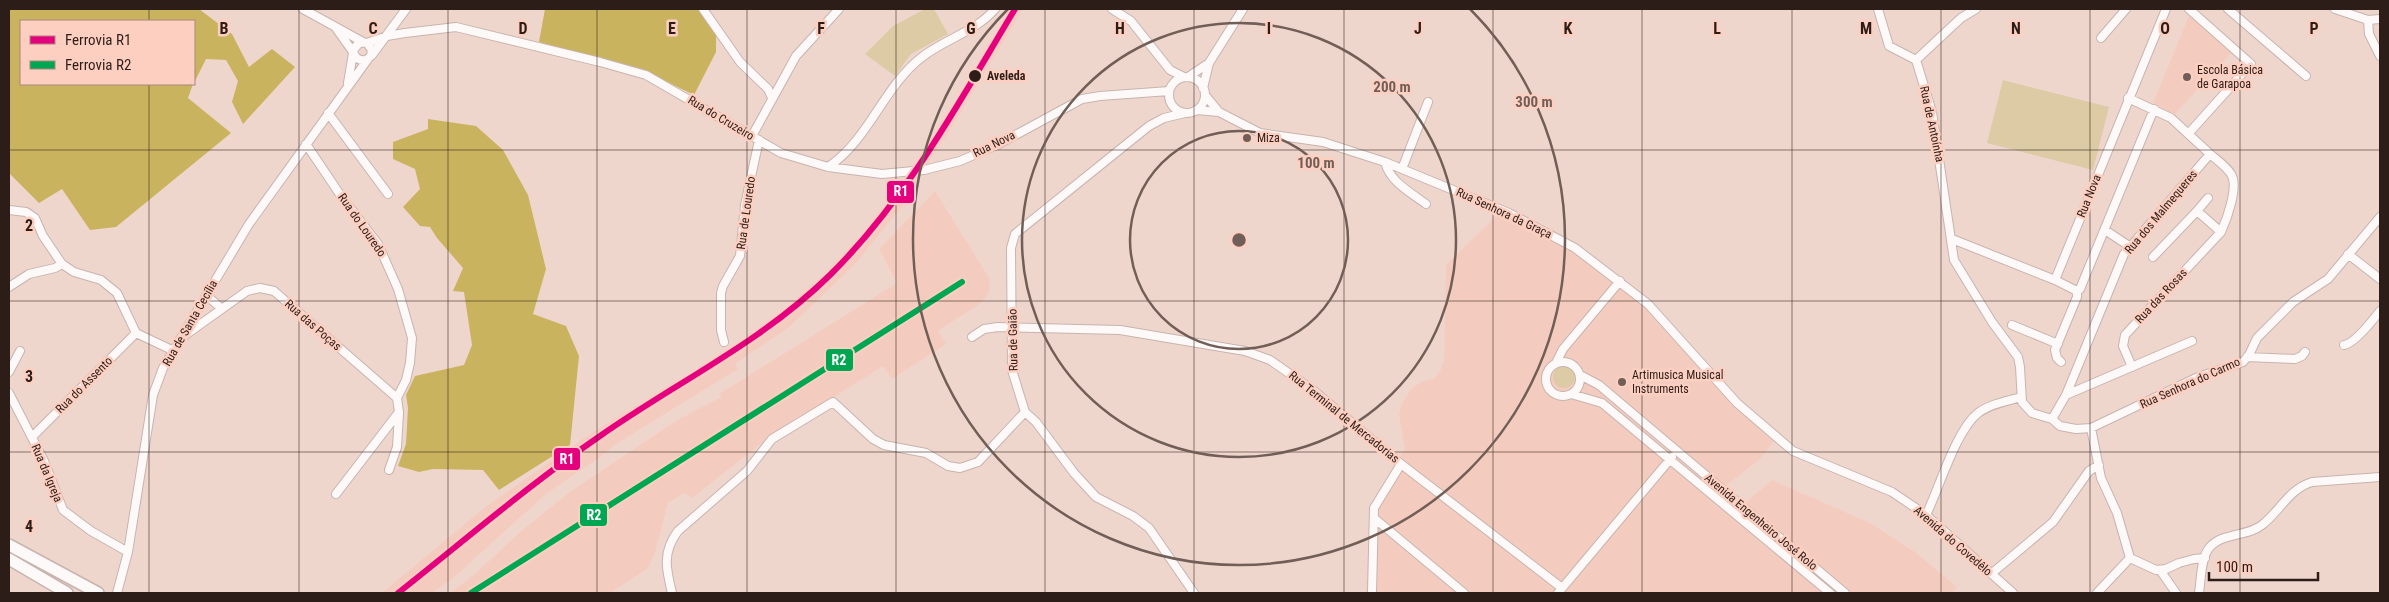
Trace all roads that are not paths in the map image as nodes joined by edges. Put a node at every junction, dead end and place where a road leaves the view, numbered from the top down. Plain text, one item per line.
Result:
1 (303, 9) edge
2 (406, 9) edge
3 (703, 9) edge
4 (839, 9) edge
5 (995, 9) edge
6 (1112, 9) edge
7 (1243, 9) edge
8 (1878, 9) edge
9 (1976, 9) edge
10 (2126, 9) edge
11 (2166, 9) edge
12 (2189, 9) edge
13 (2228, 9) edge
14 (2335, 9) edge
15 (2380, 19) edge
16 (2368, 20) junction
17 (333, 25) junction
18 (387, 36) junction
19 (2101, 38) dead end
20 (365, 42) junction
21 (353, 52) junction
22 (2380, 56) edge
23 (370, 57) junction
24 (1916, 60) junction
25 (1209, 63) junction
26 (1170, 70) junction
27 (2306, 76) dead end
28 (1186, 77) junction
29 (347, 87) junction
30 (1204, 91) junction
31 (1170, 95) junction
32 (772, 98) junction
33 (2128, 98) junction
34 (1428, 102) dead end
35 (1196, 110) junction
36 (2154, 110) junction
37 (1219, 112) junction
38 (328, 113) junction
39 (1185, 113) junction
40 (1164, 118) junction
41 (2189, 133) junction
42 (756, 138) junction
43 (306, 144) junction
44 (2210, 154) junction
45 (1385, 162) junction
46 (828, 167) junction
47 (1402, 169) junction
48 (388, 194) dead end
49 (2208, 198) dead end
50 (1426, 204) dead end
51 (9, 210) edge
52 (2197, 210) junction
53 (2380, 217) edge
54 (2105, 230) junction
55 (2221, 232) junction
56 (1952, 238) junction
57 (2130, 246) junction
58 (2348, 254) junction
59 (2153, 258) dead end
60 (62, 264) junction
61 (2380, 279) edge
62 (2055, 280) junction
63 (1620, 282) junction
64 (9, 287) edge
65 (2080, 289) dead end
66 (206, 295) junction
67 (221, 308) junction
68 (2380, 311) edge
69 (2012, 325) dead end
70 (1012, 326) junction
71 (136, 333) junction
72 (972, 337) dead end
73 (180, 339) junction
74 (2192, 341) dead end
75 (724, 342) dead end
76 (2058, 344) junction
77 (2344, 345) dead end
78 (20, 351) dead end
79 (174, 351) junction
80 (2305, 352) dead end
81 (2247, 357) junction
82 (2061, 362) dead end
83 (1556, 363) junction
84 (2132, 367) junction
85 (9, 372) edge
86 (1580, 375) junction
87 (9, 393) edge
88 (1570, 394) junction
89 (2066, 395) junction
90 (2022, 396) junction
91 (397, 398) junction
92 (1737, 403) joint
93 (399, 412) junction
94 (1025, 412) junction
95 (2052, 419) junction
96 (2091, 428) junction
97 (32, 437) junction
98 (1676, 452) junction
99 (1670, 459) junction
100 (1401, 464) junction
101 (2099, 465) junction
102 (389, 470) dead end
103 (2380, 477) edge
104 (336, 494) dead end
105 (1926, 515) junction
106 (1374, 518) junction
107 (9, 545) edge
108 (128, 552) junction
109 (2130, 558) junction
110 (2205, 558) junction
111 (9, 559) edge
112 (2160, 570) junction
113 (1991, 574) junction
114 (1560, 591) edge
115 (67, 593) edge
116 (98, 593) edge
117 (117, 593) edge
118 (672, 593) edge
119 (1194, 593) edge
120 (1372, 593) edge
121 (1464, 593) edge
122 (1830, 593) edge
123 (1845, 593) edge
124 (2014, 593) edge
125 (2097, 593) edge
126 (2176, 593) edge
127 (2199, 593) edge

1 - 17 street
2 - 18 street, Rua de Santa Cecília
3 - 32 street
4 - 32 street, Rua de Louredo
5 - 46 street
6 - 26 street
7 - 25 street
8 - 24 street
9 - 24 street
10 - 19 street
11 - 33 street, Rua Nova
12 - 41 street
13 - 27 street
14 - 16 street
15 - 16 street
16 - 22 street
17 - 20 street
17 - 21 street
18 - 20 street, Rua do Cruzeiro
18 - 23 street, Rua de Santa Cecília
18 - 42 street, Rua do Cruzeiro
20 - 21 street
20 - 23 street
21 - 23 street
21 - 29 street, Rua de Santa Cecília
23 - 29 street, Rua de Santa Cecília
24 - 56 street, Rua de Antoínha
25 - 28 street
25 - 30 street
26 - 28 street
26 - 31 street
28 - 30 street
28 - 31 street
29 - 38 street, Rua de Santa Cecília
30 - 35 street
30 - 37 street, Rua Senhora da Graça
31 - 39 street
31 - 40 street
31 - 46 street, Rua Nova
32 - 42 street, Rua de Louredo
33 - 36 street
33 - 62 street, Rua Nova
34 - 47 street
35 - 37 street, Rua Senhora da Graça
35 - 39 street
36 - 41 street
36 - 54 street
37 - 45 street, Rua Senhora da Graça
38 - 43 street, Rua de Santa Cecília
38 - 48 street
39 - 40 street, Rua de Gaião
40 - 70 street, Rua de Gaião
41 - 44 street
42 - 46 street, Rua do Cruzeiro
42 - 75 street, Rua de Louredo
43 - 66 street, Rua de Santa Cecília
43 - 91 street, Rua do Louredo
44 - 55 street, Rua das Rosas
44 - 57 street, Rua dos Malmequeres
45 - 47 street, Rua Senhora da Graça
45 - 50 street
47 - 63 street, Rua Senhora da Graça
49 - 52 street
51 - 60 street
52 - 55 street
52 - 59 street
53 - 58 street, Rua Senhora do Carmo
54 - 57 street
54 - 65 street
55 - 84 street, Rua das Rosas
56 - 62 street
56 - 90 street, Rua de Antoínha
57 - 89 street, Rua dos Malmequeres
58 - 61 street
58 - 81 street, Rua Senhora do Carmo
60 - 64 street
60 - 71 street
62 - 76 street
63 - 83 street, Avenida Engenheiro José Rolo
63 - 92 street, Rua Senhora da Graça
66 - 67 street
66 - 73 street, Rua de Santa Cecília
67 - 73 street, Rua das Poças
67 - 91 street, Rua das Poças
68 - 77 street
69 - 76 street
70 - 72 street, Rua Terminal de Mercadorias
70 - 94 street, Rua de Gaião
70 - 100 street, Rua Terminal de Mercadorias
71 - 79 street
71 - 97 street, Rua do Assento
73 - 79 street, Rua de Santa Cecília
74 - 84 street
76 - 82 street
78 - 85 street
79 - 108 street, Rua de Santa Cecília
80 - 81 street
81 - 96 street, Rua Senhora do Carmo
83 - 86 street, Avenida Engenheiro José Rolo
83 - 88 street, Avenida Engenheiro José Rolo
84 - 89 street
86 - 88 street
86 - 98 street, Avenida Engenheiro José Rolo
87 - 97 street, Rua da Igreja
88 - 99 street, Avenida Engenheiro José Rolo
89 - 95 street, Rua dos Malmequeres
90 - 95 street
90 - 105 street
91 - 93 street
92 - 105 street, Avenida do Covedêlo
93 - 102 street
93 - 104 street
94 - 118 street
94 - 119 street, Rua de Gaião
95 - 96 street
96 - 101 street
97 - 108 street, Rua da Igreja
98 - 99 street
98 - 123 street, Avenida Engenheiro José Rolo
99 - 114 street
99 - 122 street, Avenida Engenheiro José Rolo
100 - 106 street
100 - 114 street, Rua Terminal de Mercadorias
101 - 109 street
101 - 113 street
103 - 110 street
105 - 113 street, Avenida do Covedêlo
106 - 120 street
106 - 121 street
107 - 116 highway
108 - 117 street, Rua de Santa Cecília
109 - 112 street
109 - 125 street
110 - 112 street
110 - 127 street
111 - 115 highway
112 - 126 street
113 - 124 street, Avenida do Covedêlo

